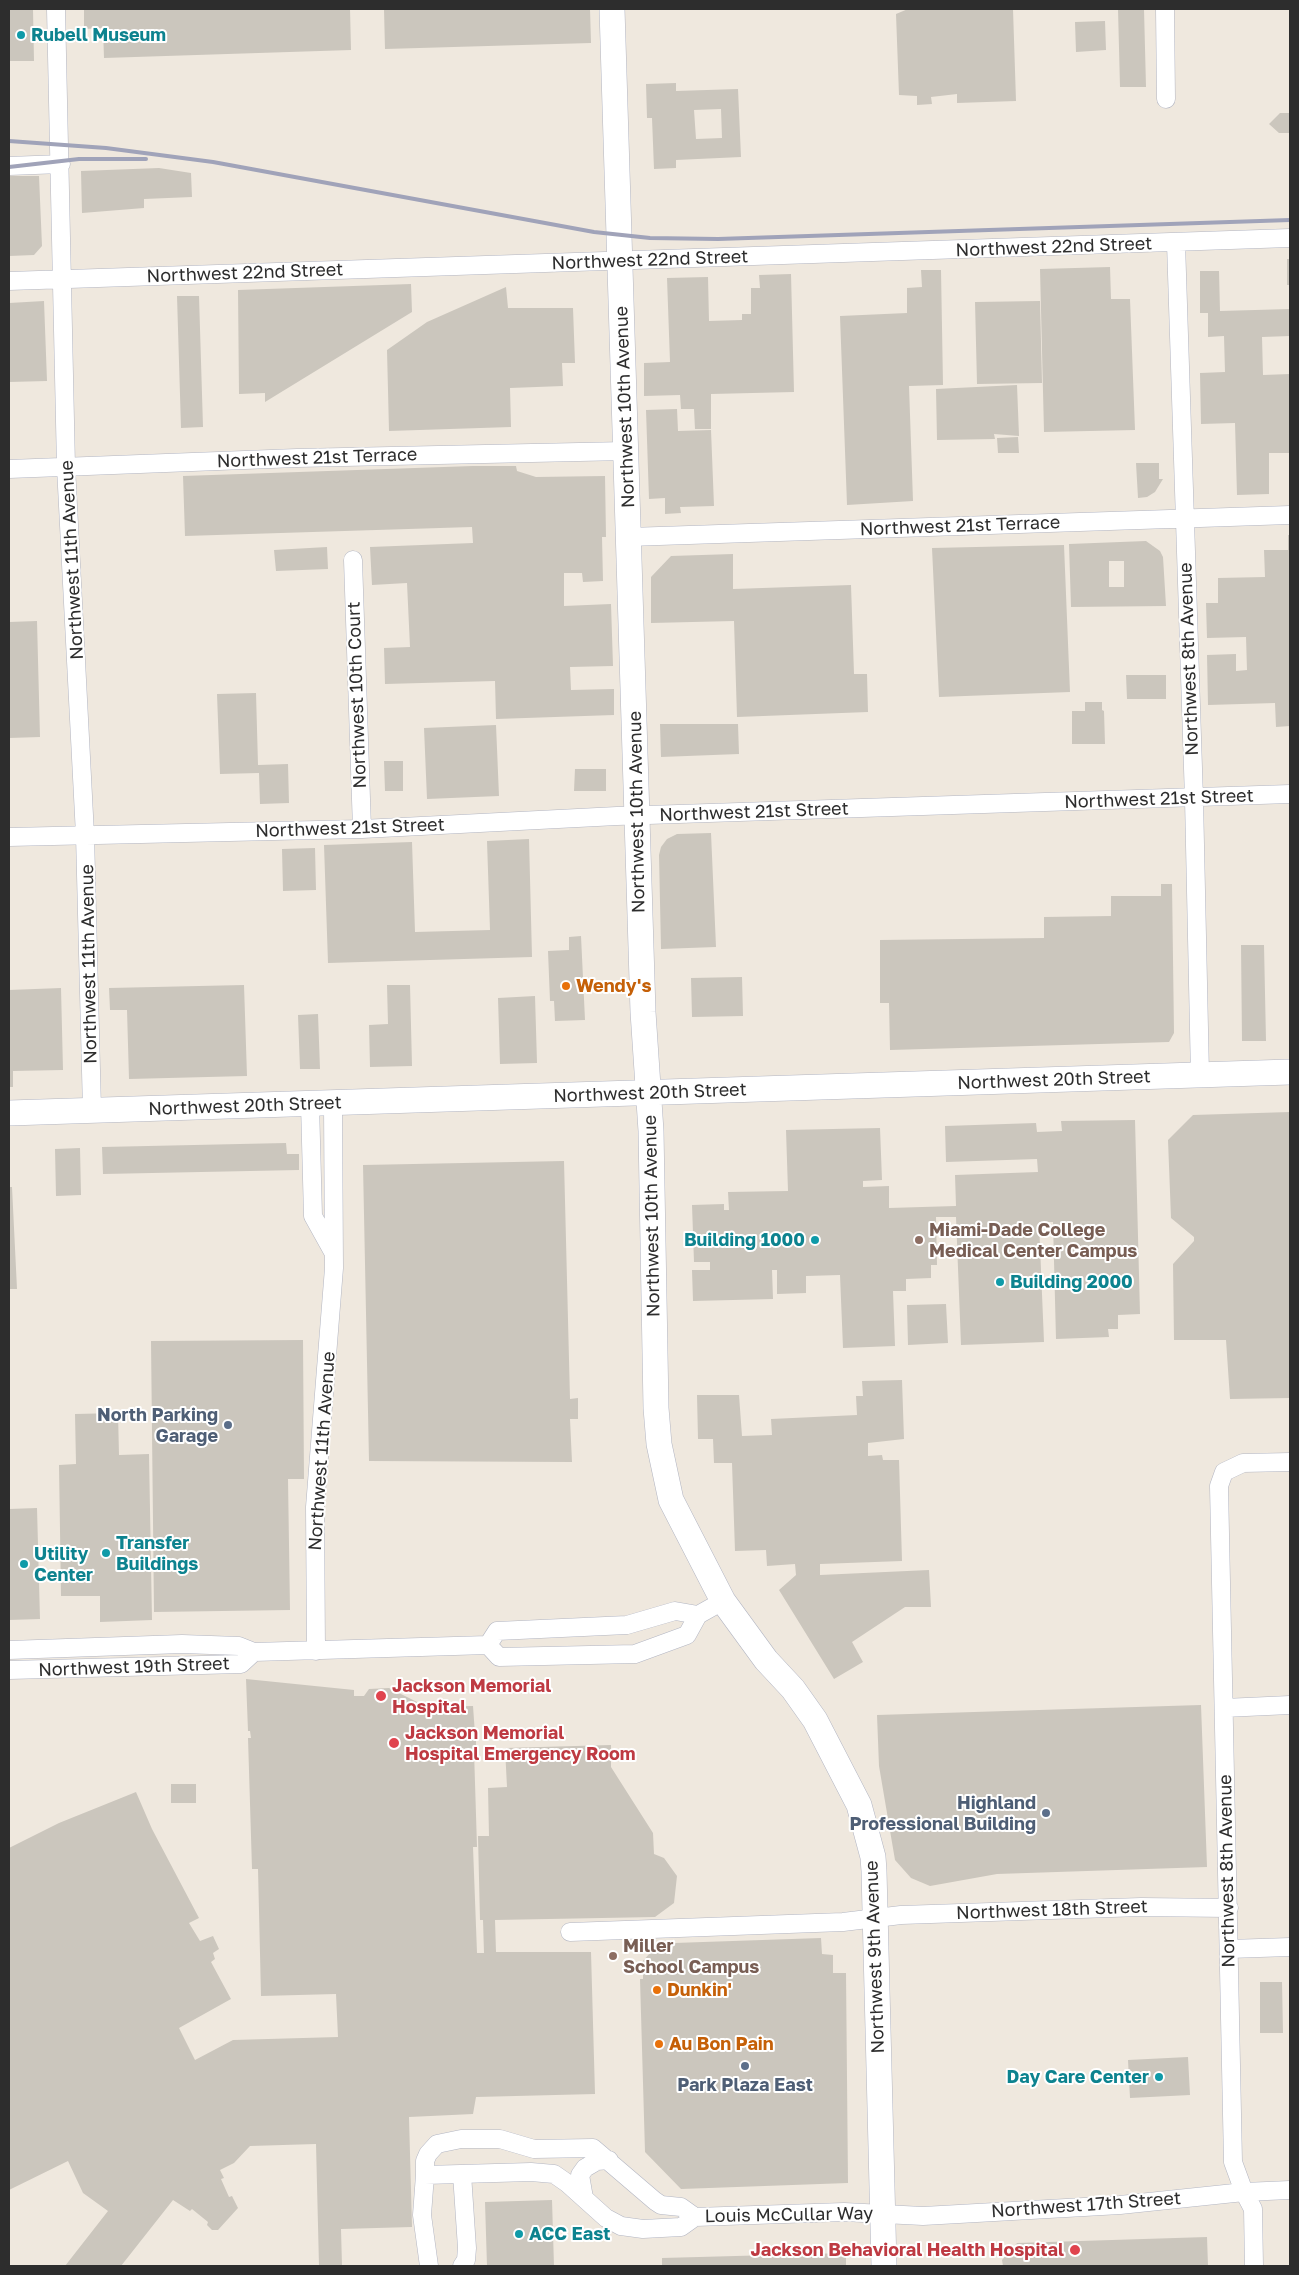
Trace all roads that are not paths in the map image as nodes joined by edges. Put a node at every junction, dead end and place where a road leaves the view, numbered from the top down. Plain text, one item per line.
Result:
1 (56, 9) edge
2 (612, 9) edge
3 (1165, 9) edge
4 (1166, 99) dead end
5 (61, 164) junction
6 (9, 166) edge
7 (1290, 238) edge
8 (1176, 243) junction
9 (620, 261) junction
10 (63, 279) junction
11 (9, 281) edge
12 (626, 451) junction
13 (66, 467) junction
14 (9, 469) edge
15 (1290, 515) edge
16 (1185, 519) junction
17 (629, 537) junction
18 (352, 560) dead end
19 (1290, 794) edge
20 (1194, 799) junction
21 (636, 816) junction
22 (362, 830) junction
23 (86, 835) junction
24 (9, 837) edge
25 (1290, 1072) edge
26 (1200, 1075) junction
27 (648, 1093) junction
28 (322, 1104) junction
29 (92, 1110) junction
30 (9, 1113) edge
31 (1290, 1462) edge
32 (722, 1601) junction
33 (698, 1615) junction
34 (488, 1645) junction
35 (9, 1650) edge
36 (316, 1650) junction
37 (254, 1652) junction
38 (9, 1670) edge
39 (1290, 1705) edge
40 (1224, 1708) junction
41 (1229, 1908) junction
42 (874, 1918) junction
43 (570, 1932) dead end
44 (1290, 1947) edge
45 (1229, 1949) junction
46 (609, 2160) junction
47 (462, 2174) junction
48 (425, 2175) junction
49 (1290, 2190) edge
50 (1244, 2192) junction
51 (584, 2198) junction
52 (882, 2214) junction
53 (695, 2217) junction
54 (429, 2266) edge
55 (462, 2266) edge
56 (884, 2266) edge
57 (1254, 2266) edge

1 - 5 street, Northwest 11th Avenue
2 - 9 street, Northwest 10th Avenue
3 - 4 street
5 - 6 street
5 - 10 street, Northwest 11th Avenue
7 - 8 street, Northwest 22nd Street
8 - 9 street, Northwest 22nd Street
8 - 16 street, Northwest 8th Avenue
9 - 10 street, Northwest 22nd Street
9 - 12 street, Northwest 10th Avenue
10 - 11 street, Northwest 22nd Street
10 - 13 street, Northwest 11th Avenue
12 - 13 street, Northwest 21st Terrace
12 - 17 street, Northwest 10th Avenue
13 - 14 street, Northwest 21st Terrace
13 - 23 street, Northwest 11th Avenue
15 - 16 street, Northwest 21st Terrace
16 - 17 street, Northwest 21st Terrace
16 - 20 street, Northwest 8th Avenue
17 - 21 street, Northwest 10th Avenue
18 - 22 street, Northwest 10th Court
19 - 20 street, Northwest 21st Street
20 - 21 street, Northwest 21st Street
20 - 26 street, Northwest 8th Avenue
21 - 22 street, Northwest 21st Street
21 - 27 street, Northwest 10th Avenue
22 - 23 street, Northwest 21st Street
23 - 24 street, Northwest 21st Street
23 - 29 street, Northwest 11th Avenue
25 - 26 street, Northwest 20th Street
26 - 27 street, Northwest 20th Street
27 - 28 street, Northwest 20th Street
27 - 32 street, Northwest 10th Avenue
28 - 29 street, Northwest 20th Street
28 - 36 street, Northwest 11th Avenue
29 - 30 street, Northwest 20th Street
31 - 40 street, Northwest 8th Avenue
32 - 33 street
32 - 42 street, Northwest 9th Avenue
33 - 34 street
33 - 34 street
34 - 36 street, Northwest 19th Street
35 - 37 street, Northwest 19th Street
36 - 37 street, Northwest 19th Street
37 - 38 street, Northwest 19th Street
39 - 40 street
40 - 41 street, Northwest 8th Avenue
41 - 42 street, Northwest 18th Street
41 - 45 street, Northwest 8th Avenue
42 - 43 street, Northwest 18th Street
42 - 52 street, Northwest 9th Avenue
44 - 45 street
45 - 50 street, Northwest 8th Avenue
46 - 48 street, Louis McCullar Way
46 - 51 street
46 - 53 street, Louis McCullar Way
47 - 48 street, Louis McCullar Way
47 - 51 street, Louis McCullar Way
47 - 55 street
48 - 54 street
49 - 50 street, Northwest 17th Street
50 - 52 street, Northwest 17th Street
50 - 57 street, Northwest 8th Avenue
51 - 53 street, Louis McCullar Way
52 - 53 street, Louis McCullar Way
52 - 56 street, Northwest 9th Avenue

